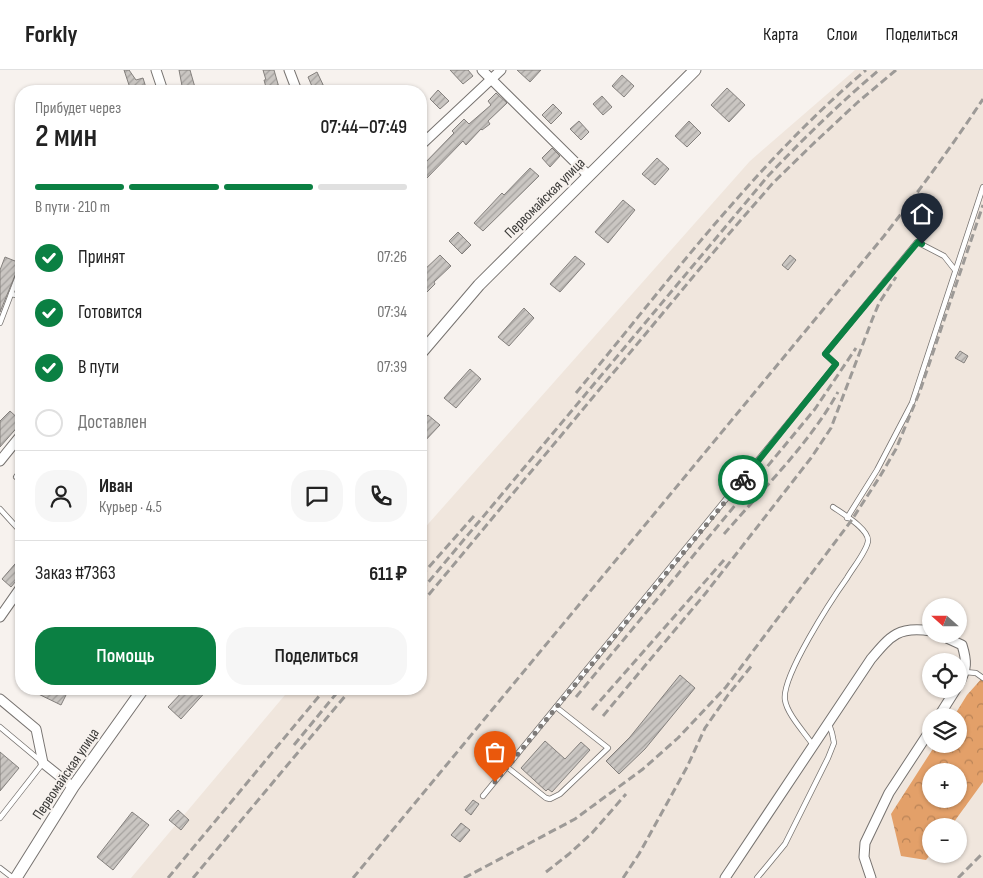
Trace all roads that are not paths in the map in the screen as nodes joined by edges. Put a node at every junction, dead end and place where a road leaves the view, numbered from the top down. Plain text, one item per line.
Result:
1 (156, 70) edge
2 (289, 70) edge
3 (482, 70) edge
4 (501, 70) edge
5 (695, 70) edge
6 (491, 79) junction
7 (161, 85) edge
8 (295, 85) edge
9 (427, 139) edge
10 (588, 176) junction
11 (982, 187) edge
12 (955, 270) junction
13 (15, 284) edge
14 (11, 294) junction
15 (15, 295) edge
16 (0, 323) edge
17 (427, 346) edge
18 (15, 442) edge
19 (0, 461) edge
20 (834, 507) dead end
21 (0, 509) edge
22 (847, 518) junction
23 (15, 525) edge
24 (15, 596) edge
25 (0, 617) edge
26 (922, 631) edge
27 (958, 643) edge
28 (964, 653) edge
29 (967, 672) edge
30 (983, 678) edge
31 (140, 695) edge
32 (0, 699) edge
33 (556, 707) junction
34 (829, 724) junction
35 (0, 727) edge
36 (922, 742) edge
37 (813, 745) junction
38 (43, 763) junction
39 (507, 767) junction
40 (73, 787) junction
41 (483, 796) dead end
42 (0, 818) edge
43 (0, 868) edge
44 (14, 878) edge
45 (725, 878) edge
46 (757, 878) edge
47 (871, 878) edge

1 - 7 street
2 - 8 street
3 - 6 street
4 - 6 street
5 - 10 main road, Первомайская улица
6 - 9 street
6 - 10 street
10 - 17 main road, Первомайская улица
11 - 12 lane
12 - 22 lane
12 - 33 lane
13 - 14 lane
14 - 15 lane
14 - 16 lane
18 - 19 street
20 - 22 lane
21 - 23 lane
22 - 37 lane
24 - 25 street
26 - 34 street
27 - 28 street
29 - 30 lane
31 - 40 main road, Первомайская улица
32 - 38 street
33 - 39 lane
33 - 39 lane
34 - 37 street
34 - 46 lane
35 - 38 lane
36 - 47 street
37 - 45 street
38 - 40 street
38 - 42 lane
39 - 41 lane
40 - 44 main road, Первомайская улица
43 - 44 lane

